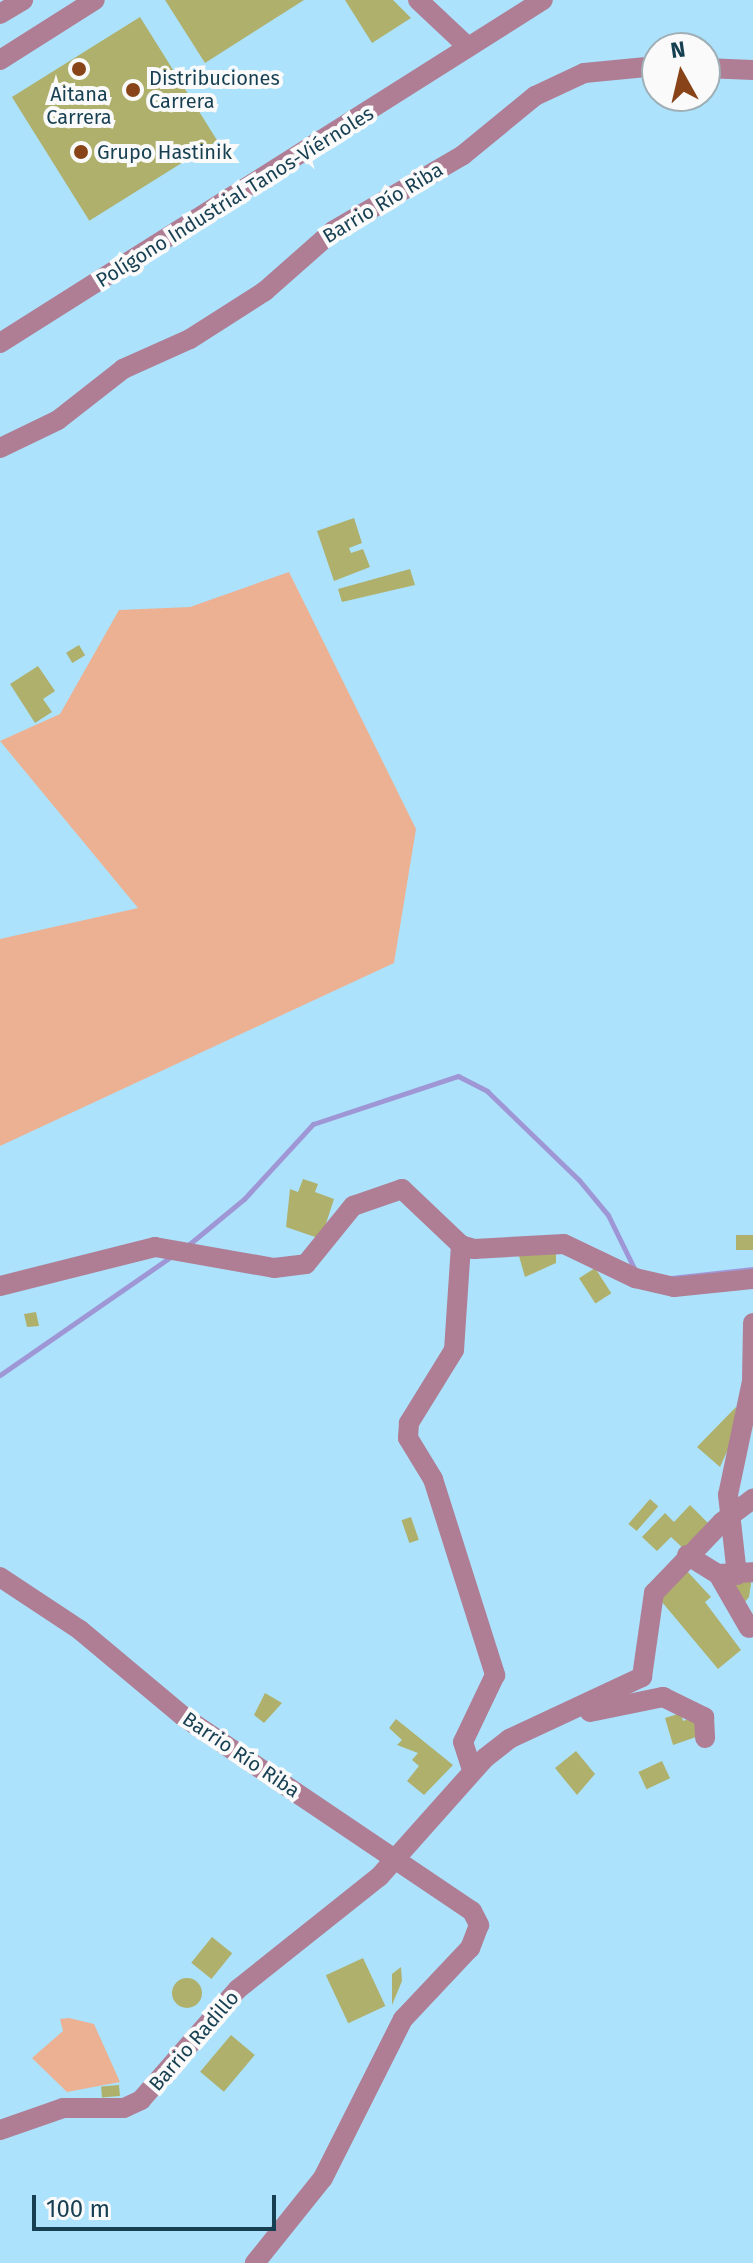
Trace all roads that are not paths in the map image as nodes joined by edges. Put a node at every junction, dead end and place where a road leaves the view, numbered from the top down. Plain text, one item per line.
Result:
1 (23, 0) edge
2 (95, 0) edge
3 (418, 0) edge
4 (543, 0) edge
5 (0, 14) edge
6 (468, 47) junction
7 (0, 60) edge
8 (641, 68) edge
9 (721, 69) edge
10 (753, 70) edge
11 (0, 343) edge
12 (0, 448) edge
13 (461, 1245) junction
14 (753, 1279) edge
15 (0, 1286) edge
16 (753, 1323) edge
17 (753, 1499) edge
18 (729, 1518) junction
19 (687, 1555) junction
20 (736, 1574) edge
21 (0, 1577) edge
22 (749, 1628) dead end
23 (574, 1710) junction
24 (705, 1738) dead end
25 (472, 1770) junction
26 (394, 1857) junction
27 (0, 2130) edge
28 (255, 2263) edge

1 - 5 street
2 - 7 street
3 - 6 street
4 - 6 street, Polígono Industrial Tanos-Viérnoles
6 - 11 street, Polígono Industrial Tanos-Viérnoles
8 - 12 street, Barrio Río Riba
9 - 10 street
13 - 14 street
13 - 15 street
13 - 25 street
16 - 18 street
17 - 18 street
18 - 19 street
18 - 20 street
19 - 20 street
19 - 23 street
20 - 22 street
21 - 26 street, Barrio Río Riba
23 - 24 street
23 - 25 street
25 - 26 street
26 - 27 street, Barrio Radillo
26 - 28 street, Barrio Río Riba

